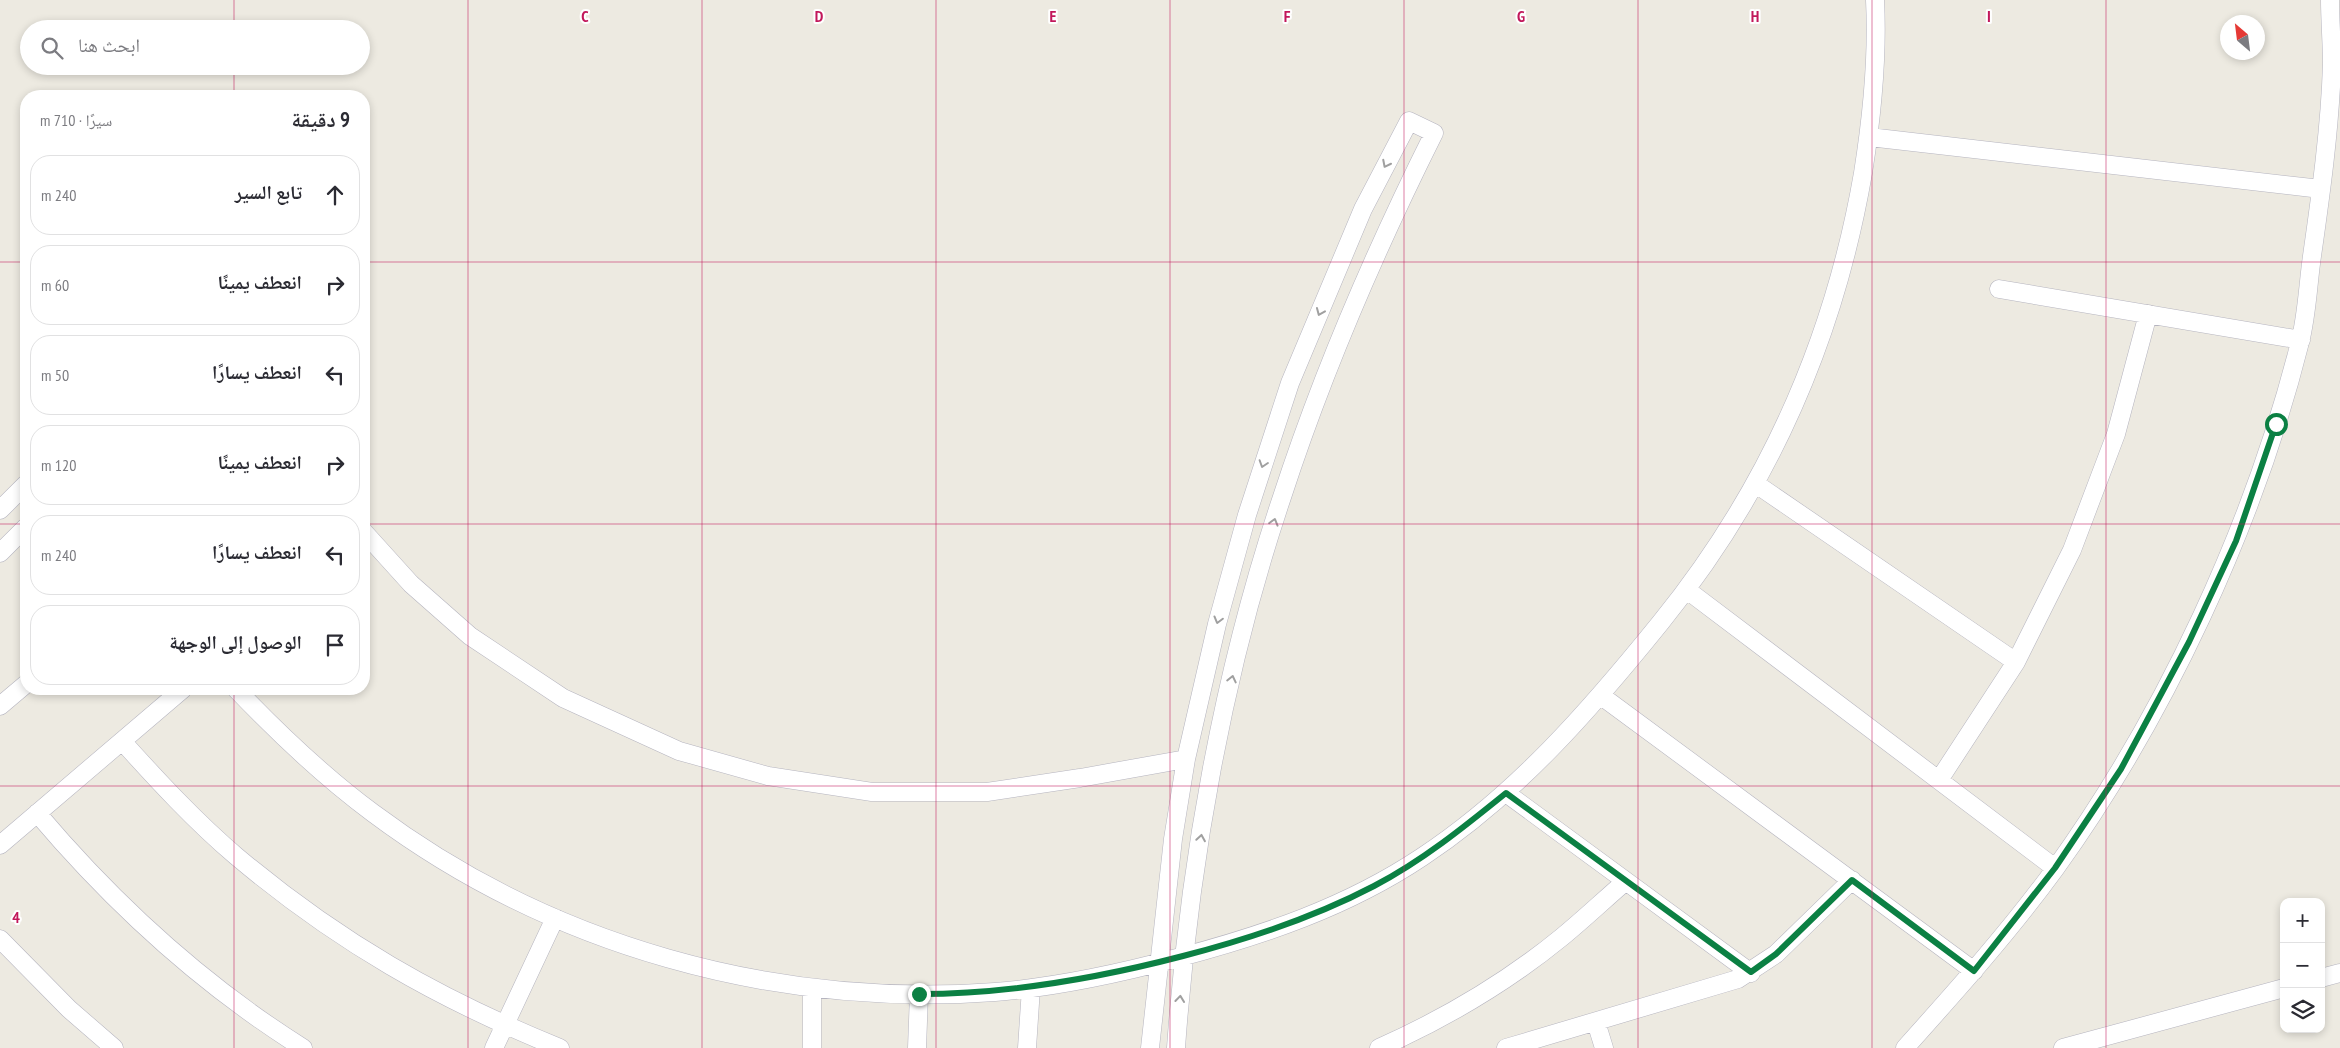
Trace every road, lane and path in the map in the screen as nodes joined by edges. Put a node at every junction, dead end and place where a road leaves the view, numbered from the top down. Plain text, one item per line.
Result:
1 (1875, 0) edge
2 (2330, 0) edge
3 (1869, 137) junction
4 (2321, 189) junction
5 (1999, 289) dead end
6 (2148, 314) junction
7 (2301, 340) junction
8 (1756, 484) junction
9 (20, 490) edge
10 (0, 510) edge
11 (20, 533) edge
12 (370, 539) edge
13 (0, 553) edge
14 (1687, 590) junction
15 (2016, 662) junction
16 (20, 689) edge
17 (176, 695) edge
18 (242, 695) edge
19 (1600, 695) junction
20 (0, 706) edge
21 (122, 741) junction
22 (1186, 759) junction
23 (1939, 780) junction
24 (1506, 793) junction
25 (37, 813) junction
26 (0, 845) edge
27 (2055, 868) junction
28 (1852, 880) junction
29 (1626, 881) junction
30 (555, 918) junction
31 (0, 939) edge
32 (1184, 956) junction
33 (1159, 963) junction
34 (1974, 971) junction
35 (1751, 972) junction
36 (2340, 973) edge
37 (2325, 977) edge
38 (812, 988) junction
39 (1031, 988) junction
40 (2280, 989) edge
41 (919, 994) junction
42 (1596, 1022) junction
43 (504, 1026) junction
44 (114, 1048) edge
45 (303, 1048) edge
46 (494, 1048) edge
47 (560, 1048) edge
48 (812, 1048) edge
49 (917, 1048) edge
50 (1027, 1048) edge
51 (1150, 1048) edge
52 (1176, 1048) edge
53 (1379, 1048) edge
54 (1506, 1048) edge
55 (1604, 1048) edge
56 (1905, 1048) edge
57 (2063, 1048) edge

1 - 3 street
2 - 4 street
3 - 4 street
3 - 8 street
4 - 7 street
5 - 6 street
6 - 7 street
6 - 15 street
7 - 27 street
8 - 14 street
8 - 15 street
9 - 10 street
11 - 13 street
12 - 22 street
14 - 19 street
14 - 23 street
15 - 23 street
16 - 20 street
17 - 21 street
18 - 30 street
19 - 24 street
19 - 28 street
21 - 25 street
21 - 43 street
32 -> 22 street
22 - 33 street
23 - 27 street
24 - 29 street
24 - 32 street
25 - 26 street
25 - 45 street
27 - 34 street
28 - 34 street
28 - 35 street
29 - 35 street
29 - 53 street
30 - 38 street
30 - 43 street
31 - 44 street
32 - 33 street
52 -> 32 street
33 - 39 street
33 - 51 street
34 - 56 street
35 - 42 street
36 - 37 street
38 - 41 street
38 - 48 street
39 - 41 street
39 - 50 street
40 - 57 street
41 - 49 street
42 - 54 street
42 - 55 street
43 - 46 street
43 - 47 street

